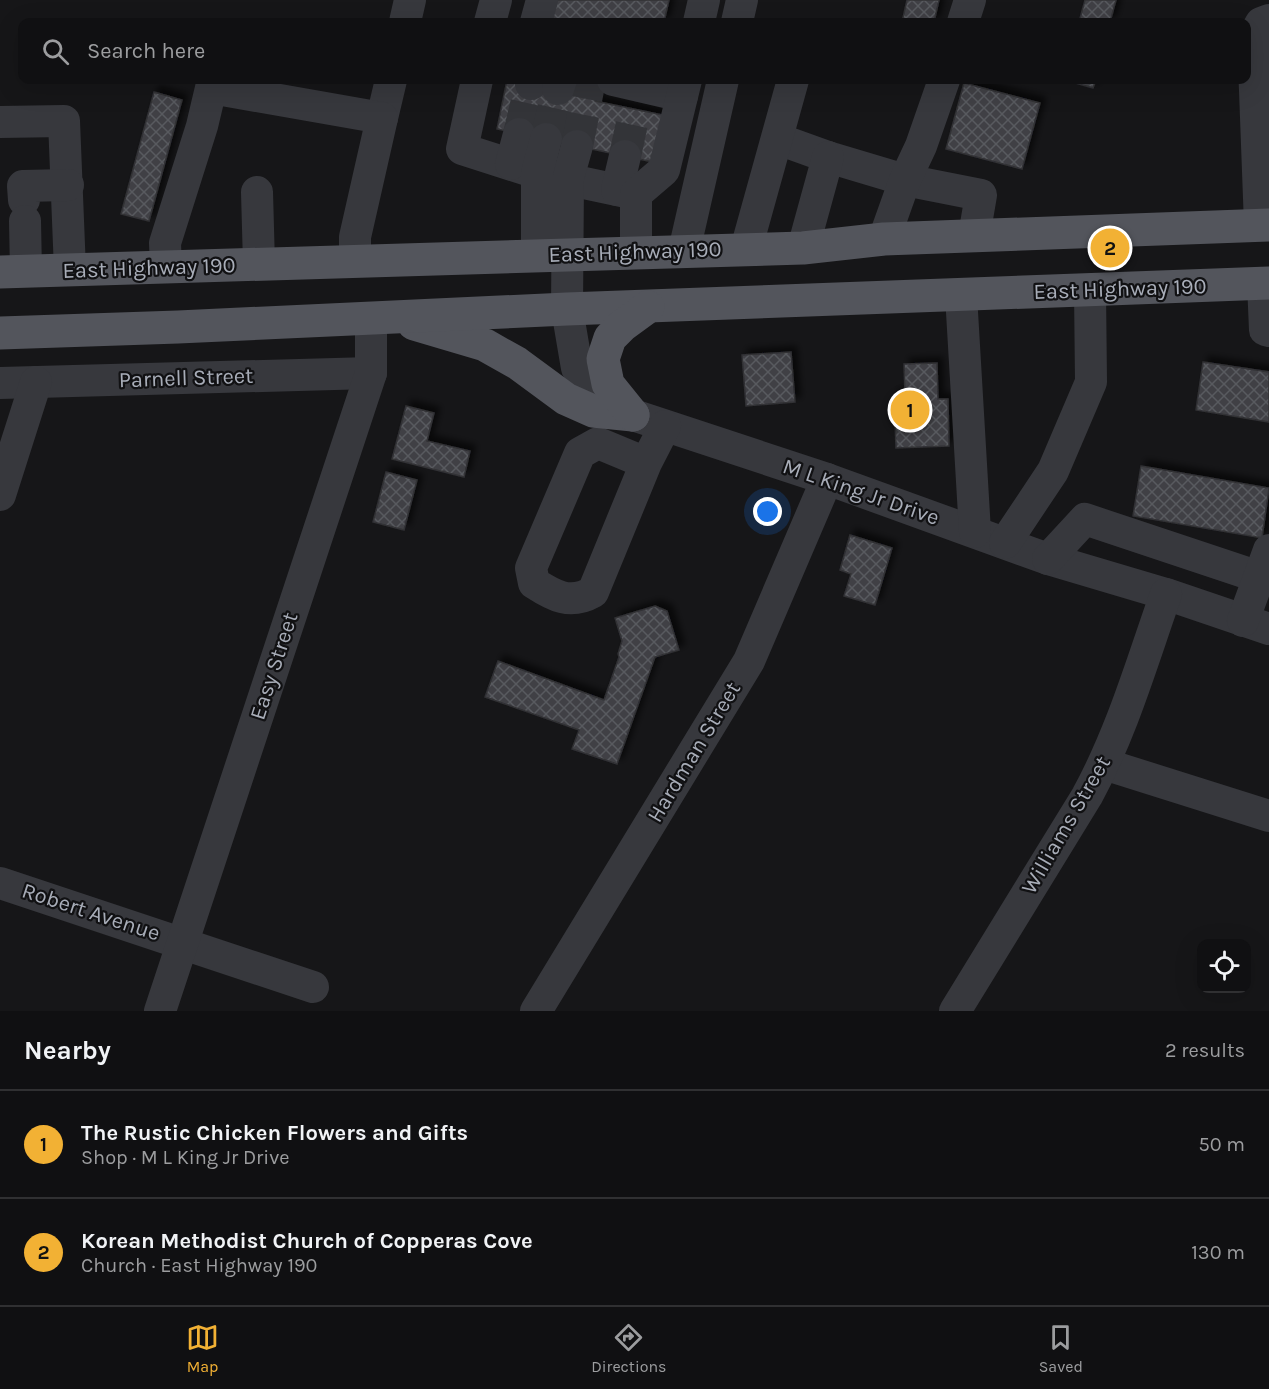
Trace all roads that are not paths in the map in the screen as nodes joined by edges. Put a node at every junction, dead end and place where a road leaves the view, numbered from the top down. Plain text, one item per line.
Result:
1 (411, 0) edge
2 (496, 0) edge
3 (542, 0) edge
4 (704, 0) edge
5 (742, 0) edge
6 (970, 0) edge
7 (406, 18) edge
8 (491, 18) edge
9 (537, 18) edge
10 (700, 18) edge
11 (738, 18) edge
12 (964, 18) edge
13 (1269, 20) edge
14 (390, 84) edge
15 (476, 84) edge
16 (722, 84) edge
17 (793, 84) edge
18 (943, 84) edge
19 (684, 88) edge
20 (629, 91) edge
21 (382, 118) junction
22 (0, 122) edge
23 (532, 136) tunnel mouth
24 (778, 139) junction
25 (576, 146) tunnel mouth
26 (625, 156) tunnel mouth
27 (828, 157) junction
28 (524, 169) junction
29 (568, 178) junction
30 (905, 180) junction
31 (68, 185) junction
32 (257, 192) dead end
33 (626, 192) junction
34 (18, 225) edge
35 (1265, 225) edge
36 (974, 236) junction
37 (884, 239) junction
38 (803, 248) junction
39 (746, 249) junction
40 (636, 251) junction
41 (684, 251) junction
42 (552, 254) junction
43 (355, 261) junction
44 (259, 264) junction
45 (166, 267) junction
46 (70, 270) junction
47 (13, 272) edge
48 (1266, 283) edge
49 (1090, 290) junction
50 (961, 295) junction
51 (648, 307) junction
52 (567, 309) junction
53 (380, 317) junction
54 (1269, 331) edge
55 (0, 333) edge
56 (371, 373) junction
57 (36, 382) junction
58 (0, 383) edge
59 (633, 415) junction
60 (665, 426) junction
61 (646, 463) junction
62 (827, 479) junction
63 (0, 495) edge
64 (975, 532) junction
65 (1005, 543) junction
66 (1048, 559) junction
67 (1264, 563) edge
68 (1166, 594) junction
69 (1256, 625) edge
70 (1104, 764) junction
71 (1269, 816) edge
72 (0, 883) edge
73 (182, 942) junction
74 (313, 987) dead end
75 (160, 1011) edge
76 (536, 1011) edge
77 (955, 1011) edge

1 - 7 street
2 - 8 street
3 - 9 street
4 - 10 street
5 - 11 street
6 - 12 street
13 - 35 street
14 - 21 street
15 - 28 street
16 - 41 street
17 - 24 street
18 - 30 street
19 - 20 street
19 - 33 street
21 - 43 street
21 - 45 street
22 - 31 street
23 - 28 street
24 - 27 street
24 - 39 street
25 - 29 street
26 - 33 street
27 - 30 street
27 - 38 street
28 - 29 street
28 - 42 street
29 - 33 street
29 - 42 street
30 - 36 street
30 - 37 street
31 - 34 street
31 - 46 street
32 - 44 street
33 - 40 street
34 - 47 street
35 - 36 main road, East Highway 190
36 - 37 main road, East Highway 190
37 - 38 main road, East Highway 190
38 - 39 main road, East Highway 190
39 - 41 main road, East Highway 190
40 - 41 main road, East Highway 190
40 - 42 main road, East Highway 190
42 - 43 main road, East Highway 190
42 - 52 street, M L King Jr Drive
43 - 44 main road, East Highway 190
44 - 45 main road, East Highway 190
45 - 46 main road, East Highway 190
46 - 47 main road, East Highway 190
48 - 49 main road, East Highway 190
48 - 54 street
49 - 50 main road, East Highway 190
49 - 65 street
50 - 51 main road, East Highway 190
50 - 64 street
51 - 52 main road, East Highway 190
51 - 59 main road
52 - 53 main road, East Highway 190
52 - 59 street, M L King Jr Drive
53 - 55 main road, East Highway 190
53 - 56 street, Easy Street
53 - 59 main road
56 - 57 street, Parnell Street
56 - 73 street, Easy Street
57 - 58 street, Parnell Street
57 - 63 street
59 - 60 street, M L King Jr Drive
60 - 61 street
60 - 62 street, M L King Jr Drive
61 - 61 street
62 - 64 street, M L King Jr Drive
62 - 76 street, Hardman Street
64 - 65 street, M L King Jr Drive
65 - 66 street, M L King Jr Drive
66 - 67 street
66 - 68 street, M L King Jr Drive
67 - 69 street
68 - 69 street, M L King Jr Drive
68 - 70 street, Williams Street
70 - 71 street
70 - 77 street, Williams Street
72 - 73 street, Robert Avenue
73 - 74 street, Robert Avenue
73 - 75 street, Easy Street

